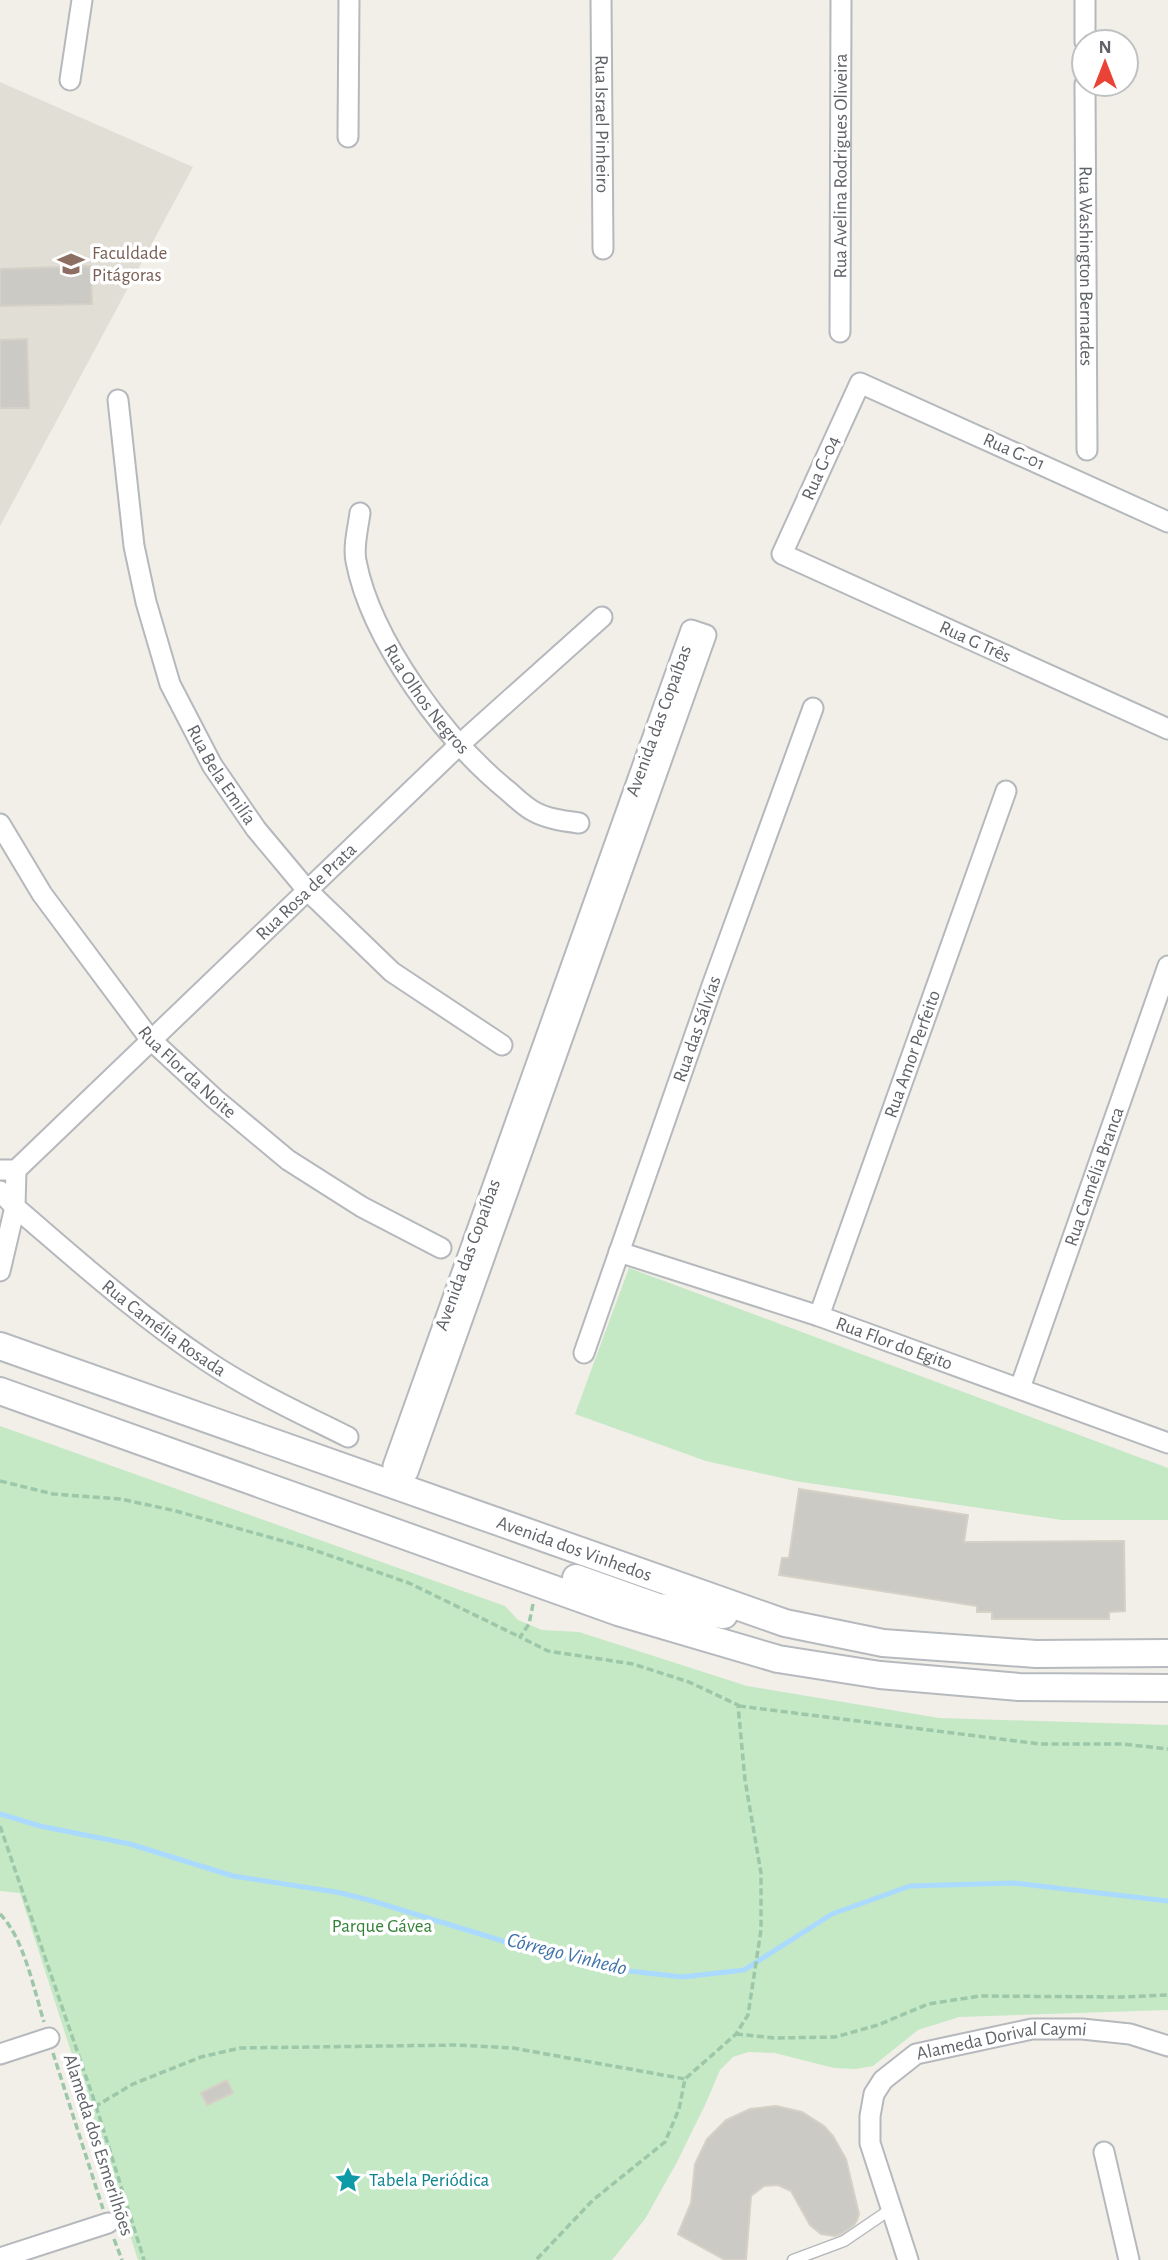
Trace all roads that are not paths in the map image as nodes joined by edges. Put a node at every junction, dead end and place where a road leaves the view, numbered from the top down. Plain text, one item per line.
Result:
1 (82, 0) edge
2 (349, 0) edge
3 (601, 0) edge
4 (841, 0) edge
5 (1085, 0) edge
6 (1085, 28) edge
7 (70, 80) dead end
8 (1085, 98) edge
9 (348, 136) dead end
10 (603, 249) dead end
11 (840, 332) dead end
12 (860, 383) joint
13 (118, 400) dead end
14 (1087, 450) dead end
15 (360, 513) dead end
16 (1168, 522) edge
17 (782, 554) joint
18 (602, 617) dead end
19 (813, 708) dead end
20 (1168, 729) edge
21 (458, 746) junction
22 (1006, 791) dead end
23 (579, 823) dead end
24 (0, 824) edge
25 (307, 890) junction
26 (1168, 966) edge
27 (150, 1040) junction
28 (502, 1045) dead end
29 (8, 1170) edge
30 (0, 1191) edge
31 (15, 1207) junction
32 (441, 1248) dead end
33 (619, 1252) junction
34 (0, 1272) edge
35 (820, 1316) junction
36 (0, 1345) edge
37 (583, 1353) dead end
38 (0, 1377) edge
39 (1020, 1388) junction
40 (0, 1391) edge
41 (140, 1396) junction
42 (348, 1437) dead end
43 (1168, 1443) edge
44 (394, 1485) junction
45 (533, 1582) junction
46 (785, 1623) junction
47 (1168, 1654) edge
48 (1168, 1688) edge
49 (49, 2038) road end
50 (1168, 2046) edge
51 (0, 2054) edge
52 (1104, 2152) dead end
53 (891, 2209) junction
54 (108, 2223) road end
55 (0, 2258) edge
56 (793, 2260) edge
57 (908, 2260) edge
58 (1129, 2260) edge

1 - 7 street
2 - 9 street
3 - 10 street, Rua Israel Pinheiro
4 - 11 street, Rua Avelina Rodrigues Oliveira
5 - 6 street
8 - 14 street, Rua Washington Bernardes
12 - 16 street, Rua G-01
12 - 17 street, Rua G-04
13 - 25 street, Rua Bela Emilía
15 - 21 street, Rua Olhos Negros
17 - 20 street, Rua G Três
18 - 21 street, Rua Rosa de Prata
19 - 33 street, Rua das Sálvías
21 - 23 street, Rua Olhos Negros
21 - 25 street, Rua Rosa de Prata
22 - 35 street, Rua Amor Perfeito
24 - 27 street, Rua Flor da Noite
25 - 27 street, Rua Rosa de Prata
25 - 28 street, Rua Bela Emilía
26 - 39 street, Rua Camélia Branca
27 - 29 street, Rua Rosa de Prata
27 - 32 street, Rua Flor da Noite
29 - 31 street, Rua Rosa de Prata
30 - 31 street, Rua Camélia Rosada
31 - 34 street, Rua Rosa de Prata
31 - 42 street, Rua Camélia Rosada
33 - 35 street, Rua Flor do Egito
33 - 37 street, Rua das Sálvías
35 - 39 street, Rua Flor do Egito
36 - 41 main road, Avenida dos Vinhedos
38 - 41 main road
39 - 43 street, Rua Flor do Egito
40 - 45 main road
41 - 44 main road, Avenida dos Vinhedos
44 - 44 street, Avenida das Copaíbas
44 - 46 main road, Avenida dos Vinhedos
45 - 46 main road
45 - 48 main road
46 - 47 main road, Avenida dos Vinhedos
49 - 51 street
50 - 53 street, Alameda Dorival Caymi
52 - 58 street
53 - 56 lane
53 - 57 street
54 - 55 street

